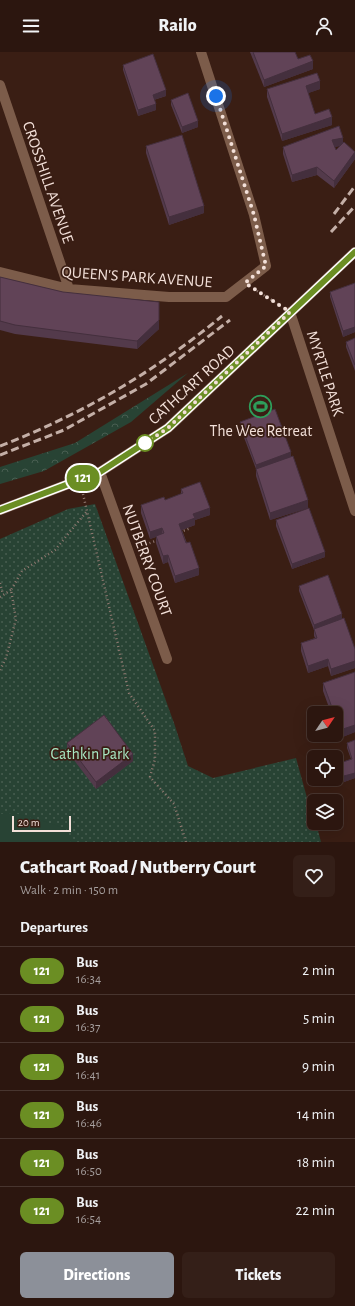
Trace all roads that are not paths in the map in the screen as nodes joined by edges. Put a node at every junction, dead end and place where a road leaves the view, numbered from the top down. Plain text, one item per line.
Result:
1 (201, 52) edge
2 (0, 85) edge
3 (355, 252) edge
4 (0, 272) edge
5 (70, 289) junction
6 (290, 312) junction
7 (100, 472) junction
8 (0, 510) edge
9 (355, 511) edge
10 (167, 659) dead end

1 - 5 street, QUEEN'S PARK AVENUE
2 - 5 street, CROSSHILL AVENUE
3 - 6 street, CATHCART ROAD
4 - 5 street, QUEEN'S PARK AVENUE
6 - 7 street, CATHCART ROAD
6 - 9 street, MYRTLE PARK
7 - 8 street, CATHCART ROAD
7 - 10 street, NUTBERRY COURT

